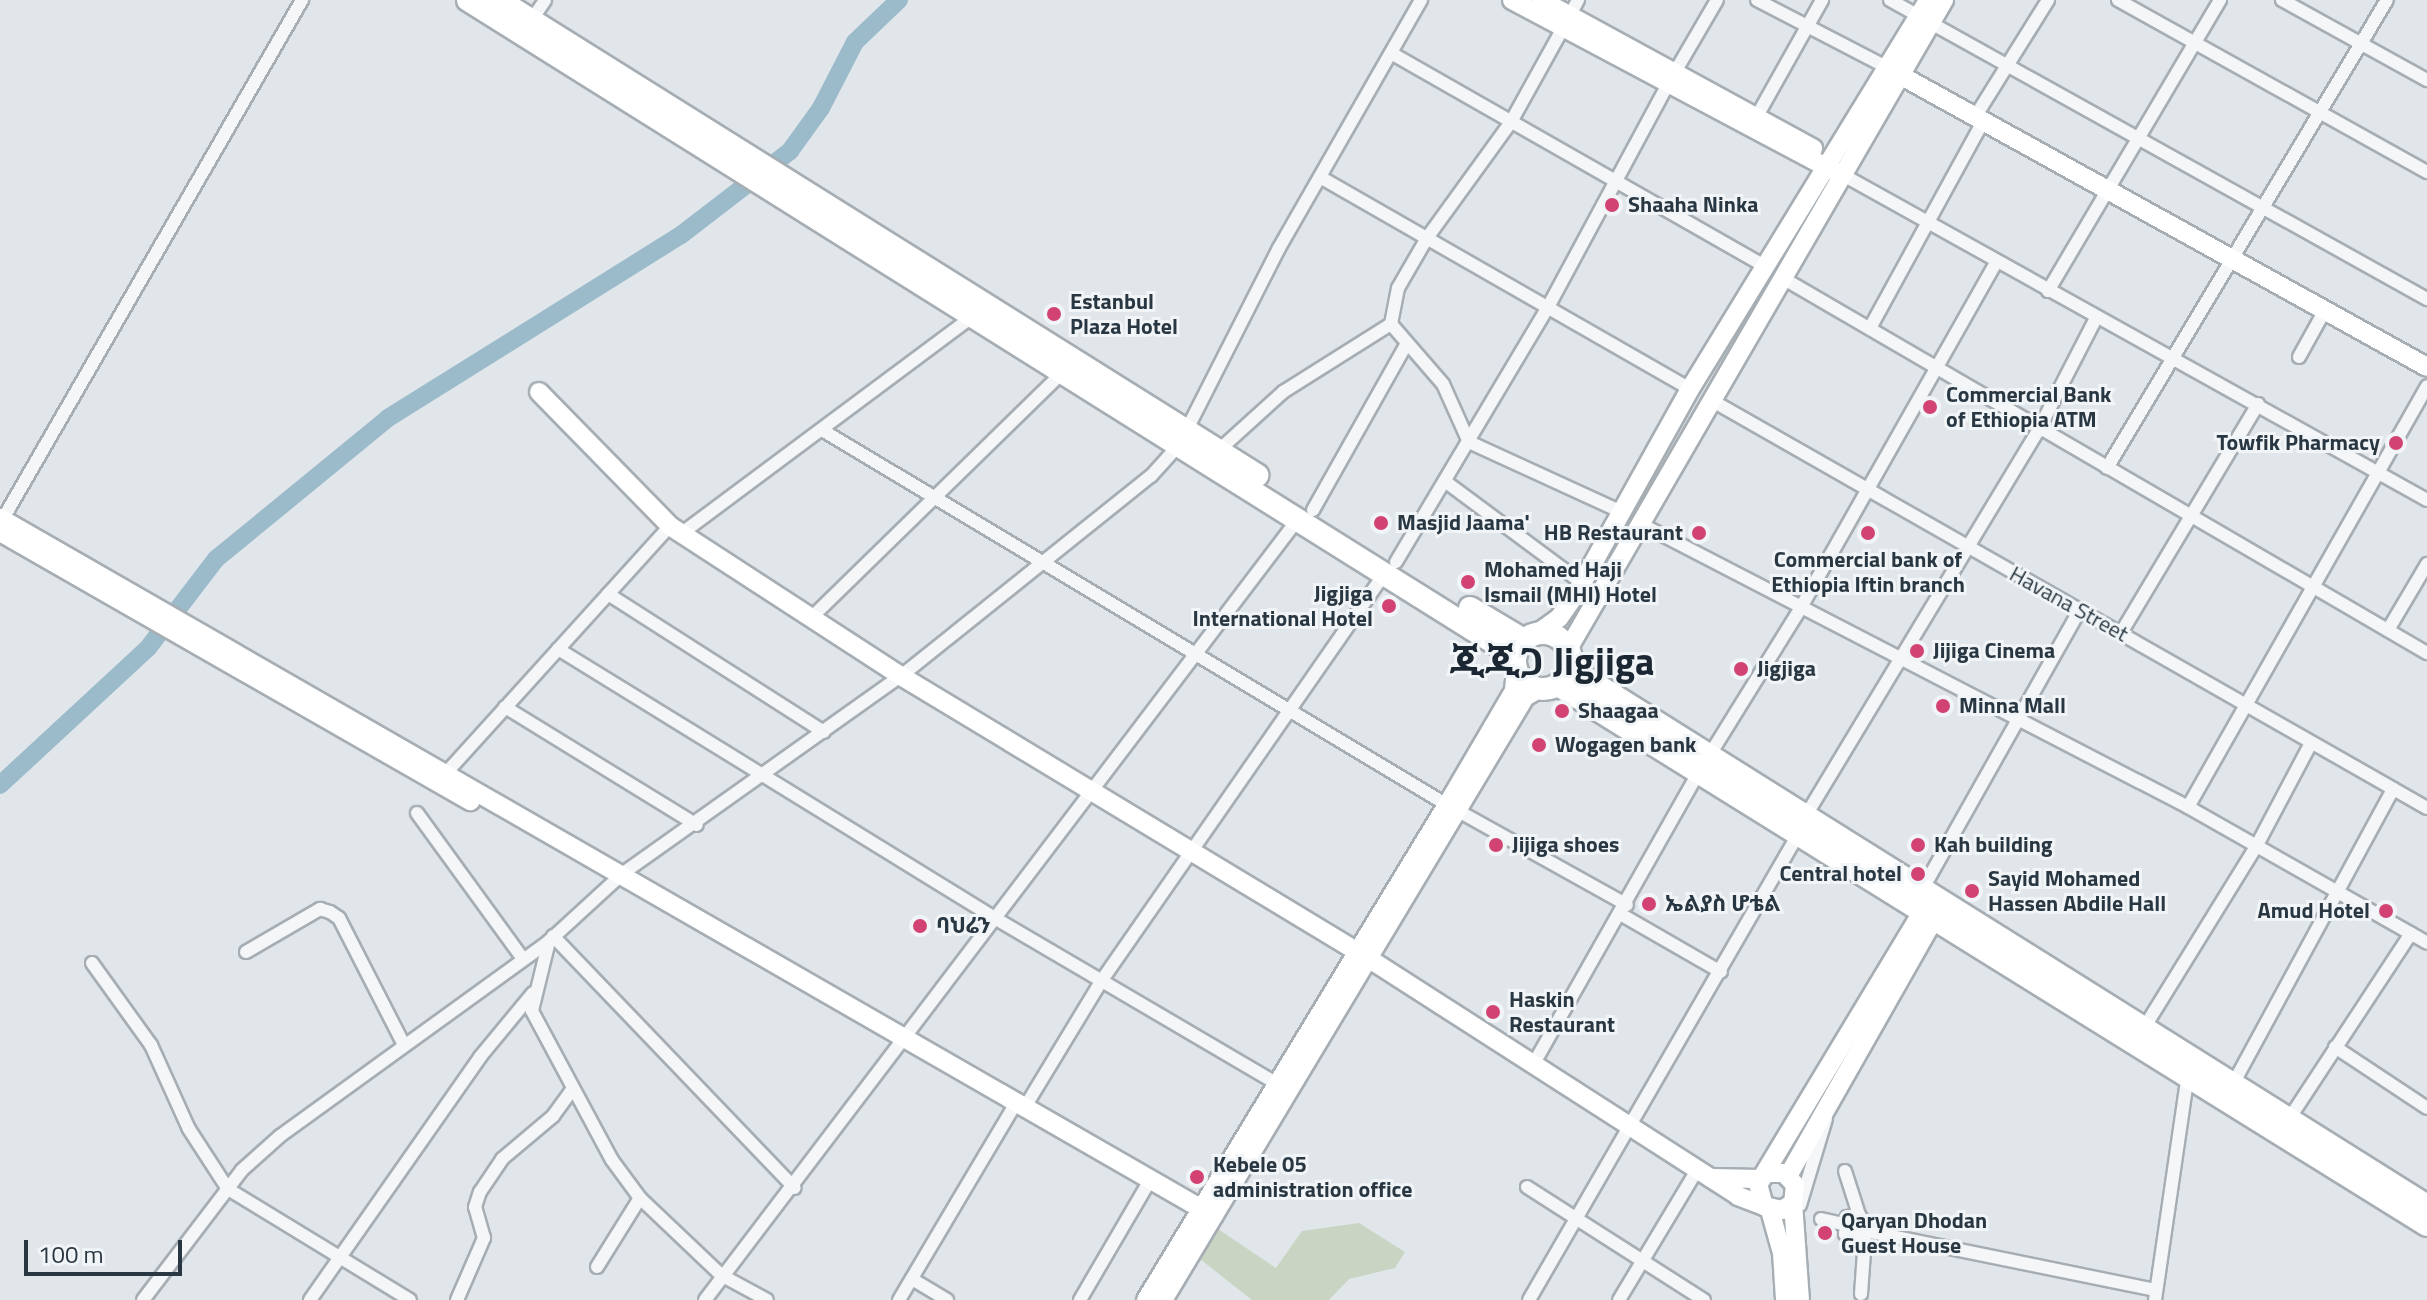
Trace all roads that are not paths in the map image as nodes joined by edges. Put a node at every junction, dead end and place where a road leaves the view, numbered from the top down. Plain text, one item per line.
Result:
1 (302, 0) edge
2 (468, 0) edge
3 (499, 0) edge
4 (545, 0) edge
5 (1421, 0) edge
6 (1512, 0) edge
7 (1541, 0) edge
8 (1717, 0) edge
9 (1757, 0) edge
10 (1822, 0) edge
11 (1890, 0) edge
12 (1944, 0) edge
13 (2048, 0) edge
14 (2118, 0) edge
15 (2220, 0) edge
16 (2282, 0) edge
17 (2387, 0) edge
18 (1926, 13) edge
19 (1570, 14) edge
20 (531, 21) junction
21 (1806, 27) junction
22 (2195, 42) junction
23 (2361, 44) junction
24 (1391, 53) junction
25 (2008, 65) junction
26 (1894, 71) junction
27 (1672, 78) junction
28 (2427, 80) edge
29 (2323, 111) junction
30 (1757, 116) junction
31 (1979, 119) junction
32 (1511, 122) junction
33 (2138, 138) junction
34 (738, 160) junction
35 (1828, 163) junction
36 (2427, 172) edge
37 (1845, 176) junction
38 (1320, 177) junction
39 (1617, 183) junction
40 (2107, 190) junction
41 (807, 203) junction
42 (2263, 207) junction
43 (1926, 224) junction
44 (1427, 238) junction
45 (2232, 258) junction
46 (1996, 263) junction
47 (1764, 266) junction
48 (1786, 280) junction
49 (2048, 291) junction
50 (2427, 299) edge
51 (1548, 307) junction
52 (2325, 310) junction
53 (973, 316) junction
54 (2096, 318) junction
55 (1391, 324) junction
56 (1870, 328) junction
57 (1406, 345) junction
58 (2299, 357) dead end
59 (2173, 361) junction
60 (1936, 367) junction
61 (2427, 367) edge
62 (1063, 372) junction
63 (2427, 386) edge
64 (1690, 389) junction
65 (539, 392) dead end
66 (1711, 400) junction
67 (2258, 404) junction
68 (2039, 429) junction
69 (822, 430) junction
70 (1183, 438) junction
71 (1469, 442) junction
72 (1218, 451) junction
73 (2107, 468) junction
74 (2377, 471) junction
75 (1446, 482) junction
76 (1866, 488) junction
77 (930, 499) junction
78 (2427, 500) edge
79 (1622, 512) junction
80 (1306, 514) junction
81 (2190, 516) junction
82 (1, 523) edge
83 (1639, 523) junction
84 (676, 530) junction
85 (1967, 546) junction
86 (1049, 563) junction
87 (2427, 564) edge
88 (1391, 568) junction
89 (1582, 583) junction
90 (2316, 588) junction
91 (608, 594) junction
92 (1800, 609) junction
93 (2079, 611) junction
94 (813, 616) junction
95 (2388, 630) junction
96 (2121, 633) junction
97 (558, 649) junction
98 (1523, 650) junction
99 (2427, 653) edge
100 (1195, 656) junction
101 (231, 657) junction
102 (1902, 660) junction
103 (1559, 673) junction
104 (901, 676) junction
105 (2243, 705) junction
106 (505, 707) junction
107 (1290, 711) junction
108 (2021, 721) junction
109 (824, 732) junction
110 (2311, 743) junction
111 (1704, 764) junction
112 (446, 773) junction
113 (765, 776) junction
114 (2393, 789) junction
115 (1093, 793) junction
116 (2188, 807) junction
117 (1454, 808) junction
118 (2427, 808) edge
119 (417, 813) dead end
120 (697, 825) junction
121 (1802, 825) junction
122 (2257, 845) junction
123 (1192, 855) junction
124 (618, 879) junction
125 (2338, 892) junction
126 (1931, 903) junction
127 (1624, 910) junction
128 (998, 920) junction
129 (2411, 933) junction
130 (551, 938) junction
131 (2427, 943) edge
132 (246, 952) dead end
133 (1364, 956) junction
134 (523, 959) junction
135 (92, 963) dead end
136 (1721, 972) junction
137 (1102, 980) junction
138 (533, 993) junction
139 (2144, 1028) junction
140 (900, 1041) junction
141 (404, 1045) junction
142 (2335, 1047) junction
143 (1533, 1065) junction
144 (2189, 1067) junction
145 (1278, 1084) junction
146 (2233, 1084) junction
147 (572, 1090) junction
148 (1829, 1096) junction
149 (2427, 1108) edge
150 (1018, 1109) junction
151 (2289, 1119) junction
152 (1630, 1125) junction
153 (1845, 1171) dead end
154 (1704, 1174) junction
155 (1773, 1176) junction
156 (1146, 1187) junction
157 (1527, 1187) dead end
158 (795, 1188) junction
159 (228, 1189) junction
160 (640, 1198) junction
161 (1793, 1203) junction
162 (2427, 1206) edge
163 (1767, 1208) junction
164 (1859, 1215) junction
165 (1205, 1217) junction
166 (1821, 1219) dead end
167 (1574, 1221) junction
168 (1843, 1224) junction
169 (2427, 1225) edge
170 (1796, 1232) junction
171 (1864, 1233) junction
172 (338, 1259) junction
173 (1643, 1260) junction
174 (597, 1267) dead end
175 (721, 1275) junction
176 (912, 1279) junction
177 (1861, 1294) dead end
178 (2156, 1295) edge
179 (143, 1300) edge
180 (310, 1300) edge
181 (410, 1300) edge
182 (457, 1300) edge
183 (705, 1300) edge
184 (767, 1300) edge
185 (899, 1300) edge
186 (947, 1300) edge
187 (1080, 1300) edge
188 (1146, 1300) edge
189 (1163, 1300) edge
190 (1529, 1300) edge
191 (1619, 1300) edge
192 (1704, 1300) edge
193 (1785, 1300) edge
194 (1800, 1300) edge

1 - 82 street
2 - 34 highway
3 - 20 highway
4 - 20 street
5 - 24 street
6 - 19 main road
7 - 19 main road
8 - 27 street
9 - 21 street
10 - 21 street
11 - 18 street
12 - 18 main road
13 - 25 street
14 - 22 street
15 - 22 street
16 - 23 street
17 - 23 street
18 - 25 street
18 - 26 main road
19 - 27 main road
19 - 32 street
20 - 34 highway
21 - 26 street
21 - 30 street
22 - 29 street
22 - 33 street
23 - 28 street
23 - 29 street
24 - 32 street
24 - 38 street
25 - 31 street
25 - 33 street
26 - 31 main road
26 - 35 main road
26 - 37 main road
27 - 30 main road
27 - 35 main road
27 - 39 street
29 - 36 street
29 - 42 street
30 - 35 main road
31 - 40 main road
31 - 43 street
32 - 39 street
32 - 44 street
33 - 40 street
33 - 42 street
34 - 41 highway
35 - 37 main road
35 - 47 main road
37 - 43 street
37 - 48 main road
38 - 44 street
38 - 70 street
39 - 47 street
39 - 51 street
40 - 45 main road
40 - 49 street
41 - 53 highway
41 - 70 highway
42 - 45 street
42 - 50 street
43 - 46 street
43 - 56 street
44 - 51 street
44 - 55 street
45 - 52 main road
45 - 59 street
46 - 49 street
46 - 60 street
47 - 64 main road
48 - 56 street
48 - 66 main road
49 - 54 street
51 - 64 street
51 - 71 street
52 - 58 street
52 - 61 main road
53 - 62 highway
53 - 69 street
54 - 59 street
54 - 68 street
55 - 57 street
55 - 72 street
56 - 60 street
57 - 71 street
57 - 80 street
59 - 67 street
59 - 73 street
60 - 68 street
60 - 76 street
62 - 70 highway
62 - 77 street
63 - 74 street
64 - 79 main road
65 - 84 main road
66 - 76 street, Havana Street
66 - 83 main road
67 - 74 street
67 - 81 street
68 - 73 street
68 - 85 street
69 - 77 street
69 - 84 street
70 - 72 highway
70 - 80 highway
70 - 86 street
71 - 75 street
71 - 79 street
72 - 80 highway
73 - 81 street
74 - 78 street
74 - 90 street
75 - 88 street
75 - 89 street
76 - 85 street, Havana Street
76 - 92 street
77 - 86 street
77 - 94 street
79 - 89 main road
80 - 88 highway
80 - 100 street
81 - 90 street
81 - 96 street
82 - 101 main road
83 - 92 street
83 - 103 main road
84 - 91 street
84 - 94 main road
85 - 93 street, Havana Street
85 - 102 street
86 - 100 street
86 - 104 street
87 - 95 street
88 - 98 highway
88 - 107 street
89 - 98 main road
90 - 95 street
90 - 105 street
91 - 97 street
91 - 109 street
92 - 102 street
92 - 111 street
93 - 96 street, Havana Street
93 - 108 street
94 - 104 main road
95 - 99 street
96 - 105 street, Havana Street
97 - 106 street
97 - 113 street
98 - 103 highway
98 - 103 highway
98 - 117 main road
100 - 107 street
100 - 115 street
101 - 112 main road
101 - 124 main road
102 - 108 street
102 - 121 street
103 - 111 highway
103 - 117 main road
104 - 109 street
104 - 115 main road
105 - 110 street, Havana Street
105 - 116 street
106 - 112 street
106 - 120 street
107 - 117 street
107 - 123 street
108 - 116 street
108 - 126 street
109 - 113 street
110 - 114 street, Havana Street
110 - 122 street
111 - 121 highway
111 - 127 street
112 - 124 main road
113 - 120 street
113 - 128 street
114 - 118 street, Havana Street
114 - 125 street
115 - 123 main road
115 - 128 street
116 - 122 street
117 - 127 street
117 - 133 main road
119 - 134 street
120 - 124 street
121 - 126 highway
121 - 136 street
122 - 125 street
122 - 139 street
123 - 133 main road
123 - 137 street
124 - 130 street
124 - 140 main road
125 - 129 street
125 - 146 street
126 - 139 highway
126 - 144 highway
126 - 148 main road
126 - 155 main road
127 - 136 street
127 - 143 street
128 - 137 street
128 - 140 street
129 - 131 street
129 - 142 street
130 - 134 street
130 - 138 street
130 - 158 street
132 - 141 street
133 - 143 main road
133 - 145 main road
133 - 165 main road
134 - 141 street
135 - 159 street
136 - 152 street
137 - 145 street
137 - 150 street
138 - 147 street
138 - 172 street
139 - 144 highway
140 - 150 main road
140 - 158 street
141 - 159 street
142 - 149 street
142 - 151 street
143 - 152 main road
144 - 146 highway
144 - 169 highway
144 - 178 street
145 - 165 main road
146 - 151 highway
147 - 160 street
147 - 182 street
148 - 155 main road
148 - 170 street
150 - 156 main road
150 - 165 main road
150 - 176 street
151 - 162 highway
152 - 154 main road
152 - 167 street
153 - 164 street
154 - 155 main road
154 - 163 main road
154 - 173 street
155 - 161 main road
155 - 163 main road
156 - 165 main road
156 - 187 street
157 - 167 street
158 - 175 street
159 - 172 street
159 - 179 street
160 - 174 street
160 - 175 street
161 - 163 main road
161 - 170 main road
163 - 193 main road
164 - 168 street
164 - 171 street
165 - 188 main road
165 - 189 main road
166 - 168 street
167 - 173 street
167 - 190 street
168 - 171 street
170 - 194 main road
171 - 177 street
171 - 178 street
172 - 180 street
172 - 181 street
173 - 191 street
173 - 192 street
175 - 183 street
175 - 184 street
176 - 185 street
176 - 186 street

